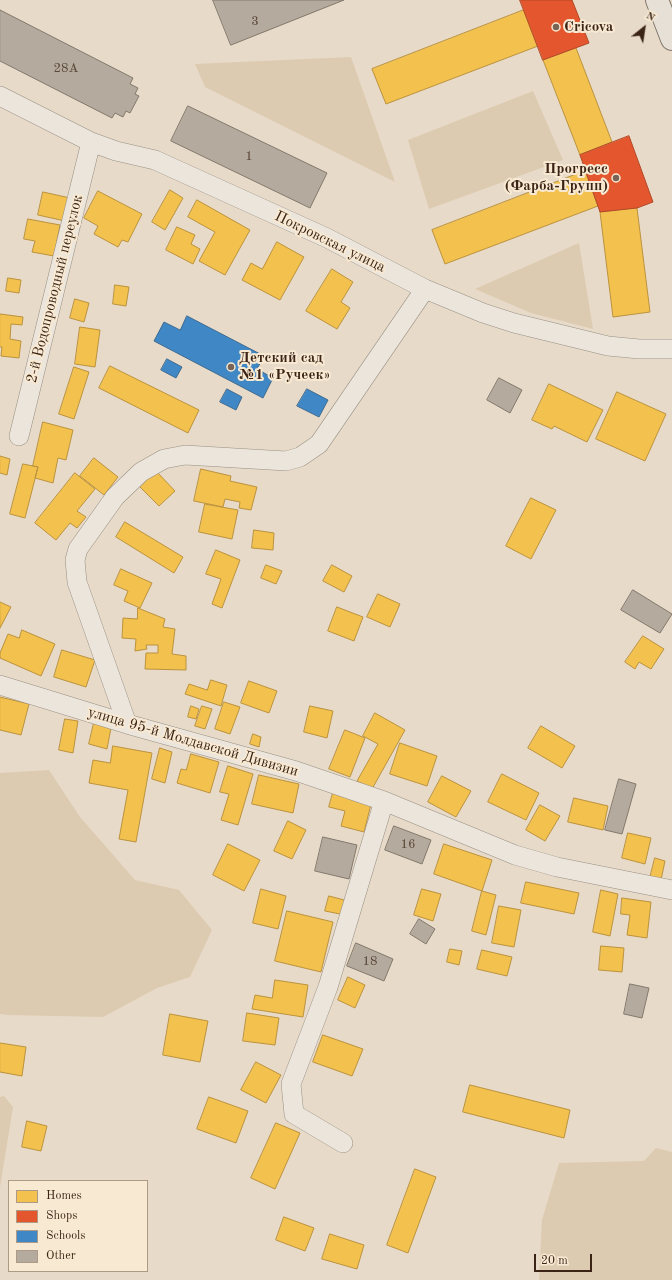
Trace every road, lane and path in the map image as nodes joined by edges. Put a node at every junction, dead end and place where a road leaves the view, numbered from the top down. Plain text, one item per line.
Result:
1 (657, 0) edge
2 (672, 38) edge
3 (0, 96) edge
4 (91, 142) junction
5 (425, 289) junction
6 (672, 349) edge
7 (19, 436) dead end
8 (0, 685) edge
9 (127, 724) junction
10 (384, 802) junction
11 (672, 890) edge
12 (343, 1143) dead end

1 - 2 main road
3 - 4 street, Покровская улица
4 - 5 street, Покровская улица
4 - 7 street, 2-й Водопроводный переулок
5 - 6 street, Покровская улица
5 - 9 street
8 - 9 street, улица 95-й Молдавской Дивизии
9 - 10 street, улица 95-й Молдавской Дивизии
10 - 11 street, улица 95-й Молдавской Дивизии
10 - 12 street

